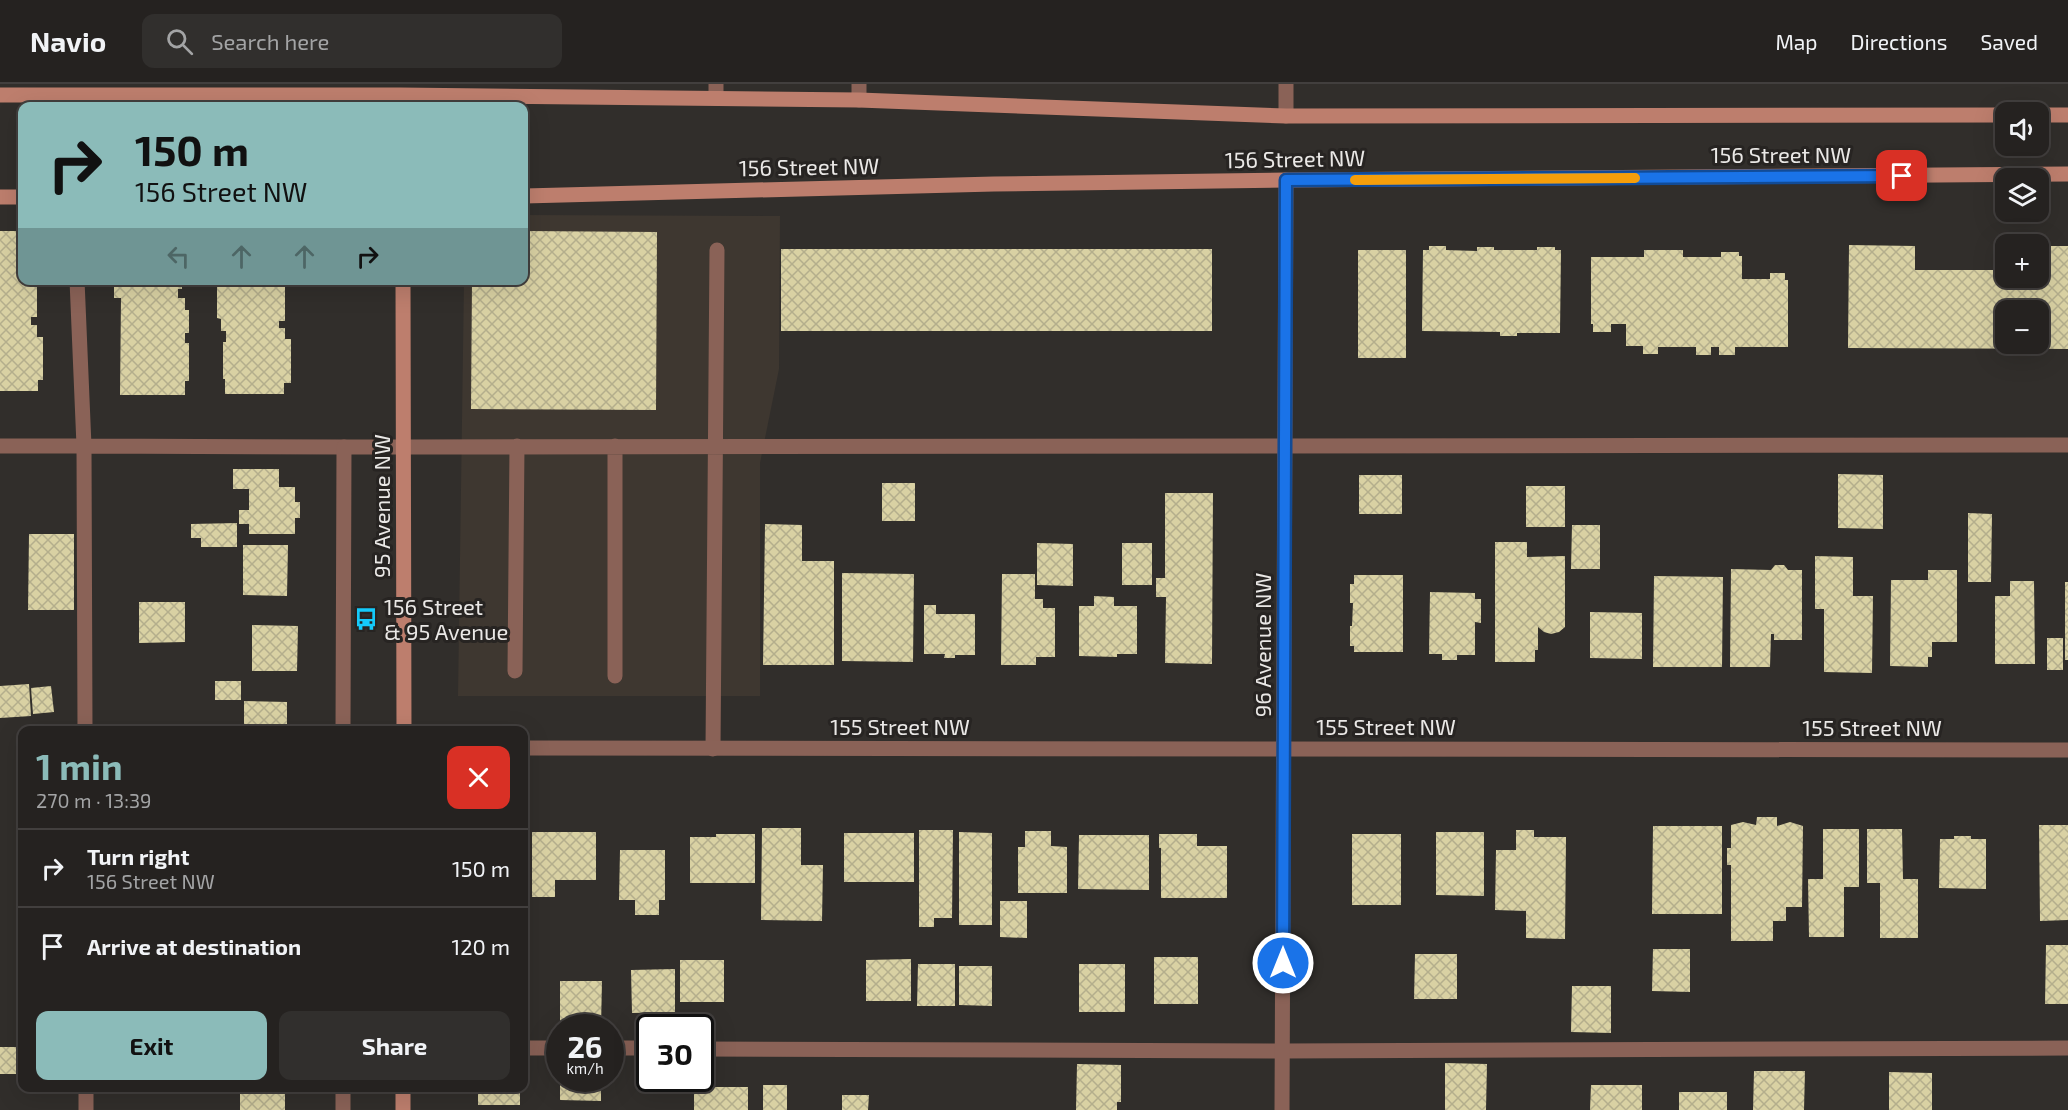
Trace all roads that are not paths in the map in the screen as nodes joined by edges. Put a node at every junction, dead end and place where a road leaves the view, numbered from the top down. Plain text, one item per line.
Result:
1 (859, 84) edge
2 (1286, 84) edge
3 (555, 90) edge
4 (716, 91) edge
5 (0, 95) edge
6 (400, 95) edge
7 (859, 100) junction
8 (1995, 115) edge
9 (2049, 115) edge
10 (2068, 115) edge
11 (1286, 116) junction
12 (2068, 174) edge
13 (1286, 180) junction
14 (528, 196) edge
15 (0, 197) edge
16 (18, 197) edge
17 (717, 250) dead end
18 (77, 285) edge
19 (404, 285) edge
20 (715, 445) junction
21 (1286, 445) junction
22 (2068, 445) edge
23 (0, 446) edge
24 (84, 446) junction
25 (517, 446) junction
26 (615, 446) junction
27 (344, 447) junction
28 (404, 447) junction
29 (515, 671) dead end
30 (615, 676) dead end
31 (85, 726) edge
32 (343, 726) edge
33 (404, 726) edge
34 (528, 748) edge
35 (1284, 748) junction
36 (713, 749) junction
37 (2068, 750) edge
38 (528, 1048) edge
39 (546, 1048) edge
40 (2068, 1048) edge
41 (714, 1049) edge
42 (1283, 1051) junction
43 (86, 1092) edge
44 (343, 1092) edge
45 (403, 1092) edge
46 (86, 1110) edge
47 (343, 1110) edge
48 (403, 1110) edge
49 (1282, 1110) edge

1 - 7 street
2 - 11 street
3 - 4 main road, 156 Street NW
3 - 6 main road, 156 Street NW
4 - 7 main road, 156 Street NW
5 - 6 main road, 156 Street NW
7 - 11 main road, 156 Street NW
8 - 11 main road, 156 Street NW
9 - 10 main road
12 - 13 main road, 156 Street NW
13 - 14 main road, 156 Street NW
13 - 21 street, 96 Avenue NW
15 - 16 main road
17 - 20 street
18 - 24 street
19 - 28 main road, 95 Avenue NW
20 - 21 street
20 - 26 street
20 - 36 street
21 - 22 street
21 - 35 street, 96 Avenue NW
23 - 24 street
24 - 27 street
24 - 31 street
25 - 26 street
25 - 28 street
25 - 29 street
26 - 30 street
27 - 28 street
27 - 32 street, 95 Avenue NW
28 - 33 main road, 95 Avenue NW
34 - 36 street, 155 Street NW
35 - 36 street, 155 Street NW
35 - 37 street, 155 Street NW
35 - 42 street, 96 Avenue NW
38 - 39 street
40 - 42 street
41 - 42 street
42 - 49 street, 96 Avenue NW
43 - 46 street
44 - 47 street
45 - 48 main road

